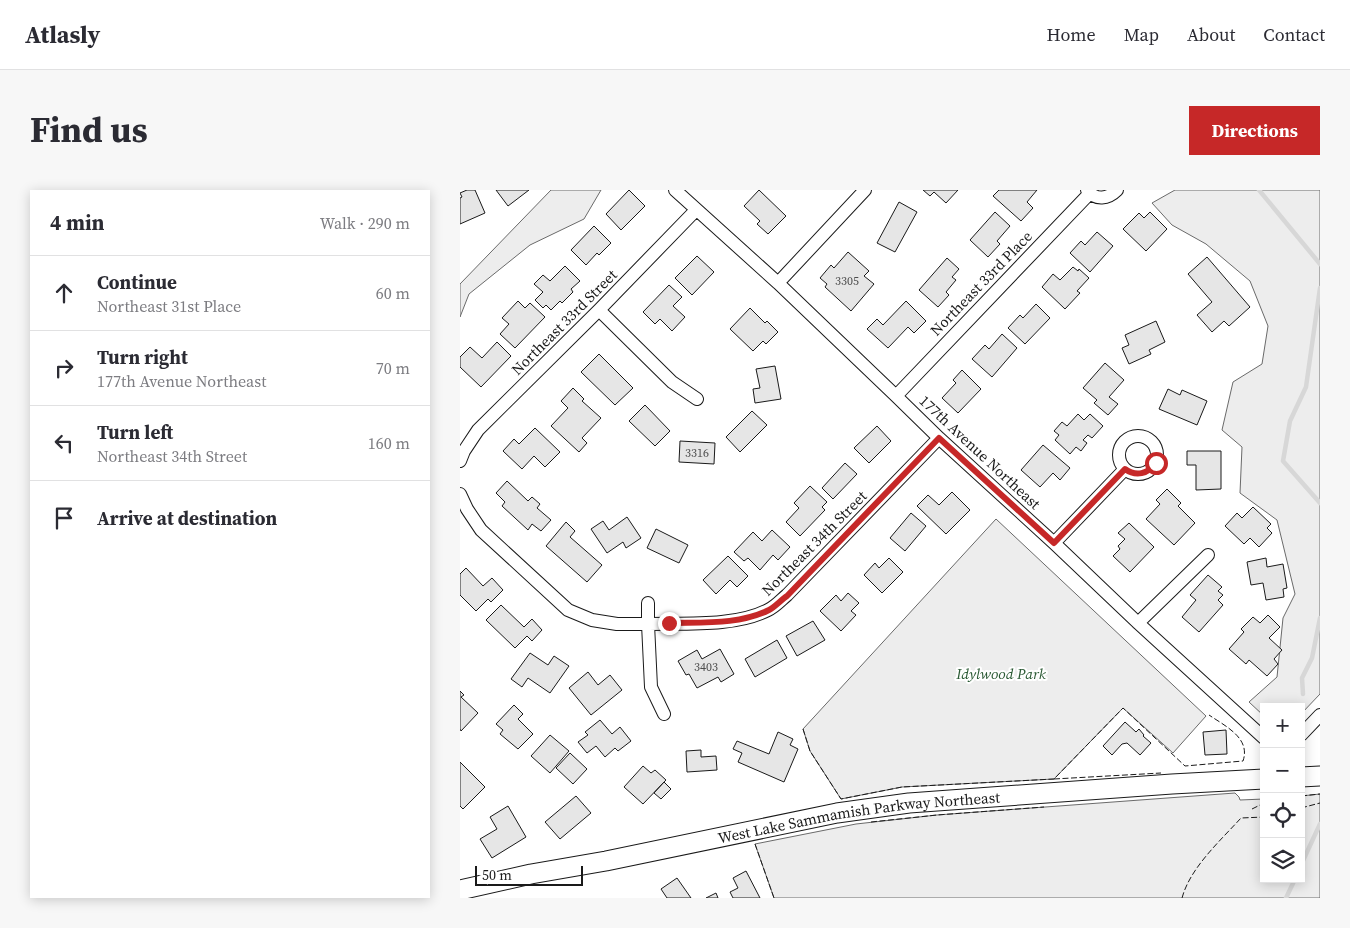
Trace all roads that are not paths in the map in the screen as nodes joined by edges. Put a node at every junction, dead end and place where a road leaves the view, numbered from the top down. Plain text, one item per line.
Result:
1 (675, 190) edge
2 (865, 190) edge
3 (1117, 190) edge
4 (1088, 192) edge
5 (696, 210) junction
6 (778, 283) junction
7 (599, 310) junction
8 (896, 396) junction
9 (697, 399) dead end
10 (939, 438) junction
11 (460, 461) edge
12 (1125, 469) dead end
13 (460, 494) edge
14 (1054, 543) junction
15 (1208, 555) dead end
16 (648, 603) dead end
17 (1138, 623) junction
18 (648, 624) junction
19 (664, 714) dead end
20 (1320, 715) edge
21 (1305, 731) edge
22 (1260, 734) edge
23 (1320, 776) edge
24 (1305, 777) edge
25 (1260, 779) edge
26 (460, 890) edge

1 - 5 street, 177th Avenue Northeast
2 - 6 street
3 - 4 street, Northeast 33rd Place
4 - 8 street, Northeast 33rd Place
5 - 6 street, 177th Avenue Northeast
5 - 7 street, Northeast 33rd Street
6 - 8 street, 177th Avenue Northeast
7 - 9 street
7 - 11 street, Northeast 33rd Street
8 - 10 street, 177th Avenue Northeast
10 - 14 street, 177th Avenue Northeast
10 - 18 street, Northeast 34th Street
12 - 14 street
13 - 18 street, Northeast 34th Street
14 - 17 street, 177th Avenue Northeast
15 - 17 street
16 - 18 street
17 - 22 street, 177th Avenue Northeast
18 - 19 street
20 - 21 street
23 - 24 main road
25 - 26 main road, West Lake Sammamish Parkway Northeast

